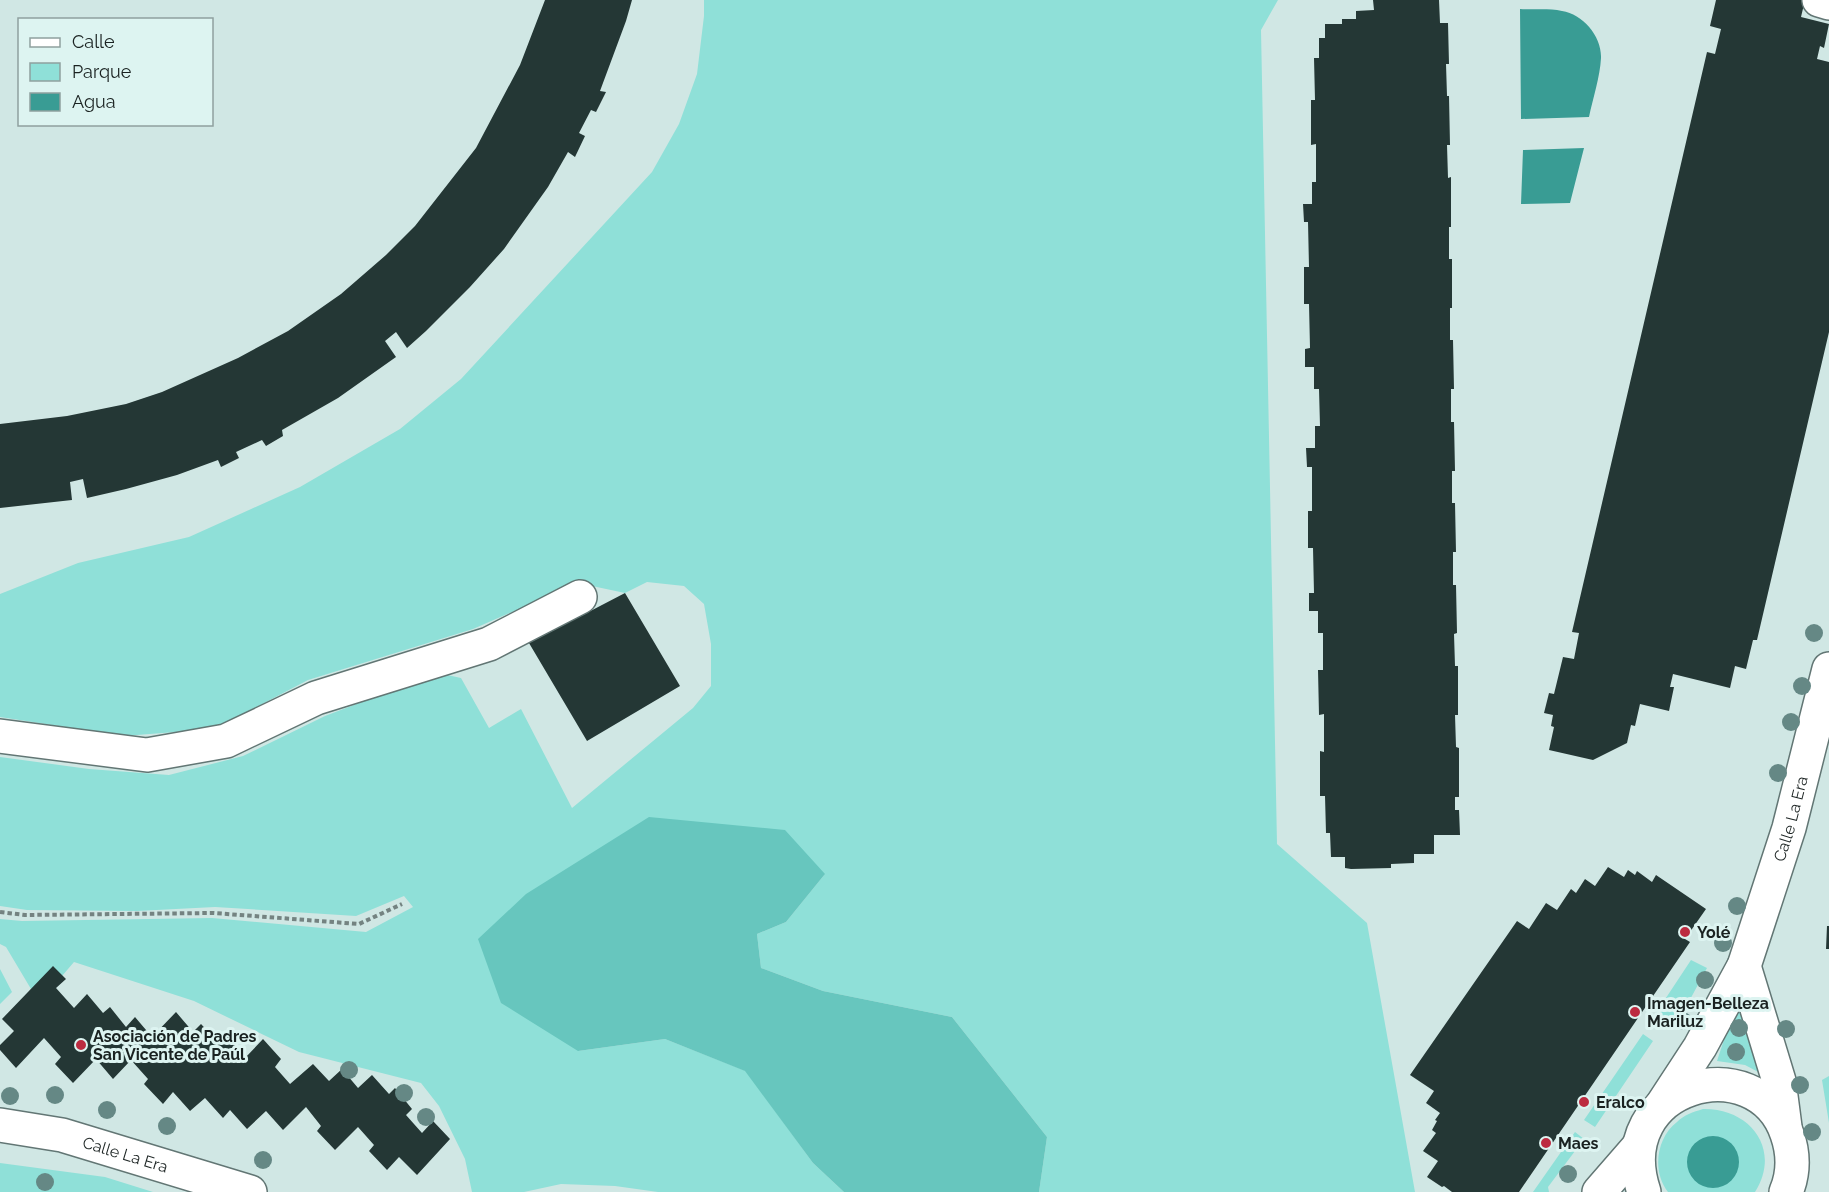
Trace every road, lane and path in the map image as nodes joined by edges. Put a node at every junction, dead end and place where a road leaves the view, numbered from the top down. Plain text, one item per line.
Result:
1 (1820, 0) edge
2 (1829, 3) edge
3 (580, 597) dead end
4 (1829, 669) edge
5 (0, 736) edge
6 (402, 904) dead end
7 (0, 912) edge
8 (1744, 966) junction
9 (1662, 1105) junction
10 (0, 1125) edge
11 (1785, 1127) junction
12 (1639, 1146) junction
13 (1792, 1189) edge
14 (250, 1192) edge
15 (1599, 1192) edge
16 (1644, 1192) edge

1 - 2 main road
3 - 5 main road
4 - 8 main road, Calle La Era
6 - 7 path
8 - 9 main road, Calle La Era
8 - 11 main road
9 - 11 main road
9 - 12 main road, Calle La Era
10 - 14 main road, Calle La Era
11 - 13 main road
12 - 15 main road
12 - 16 main road

